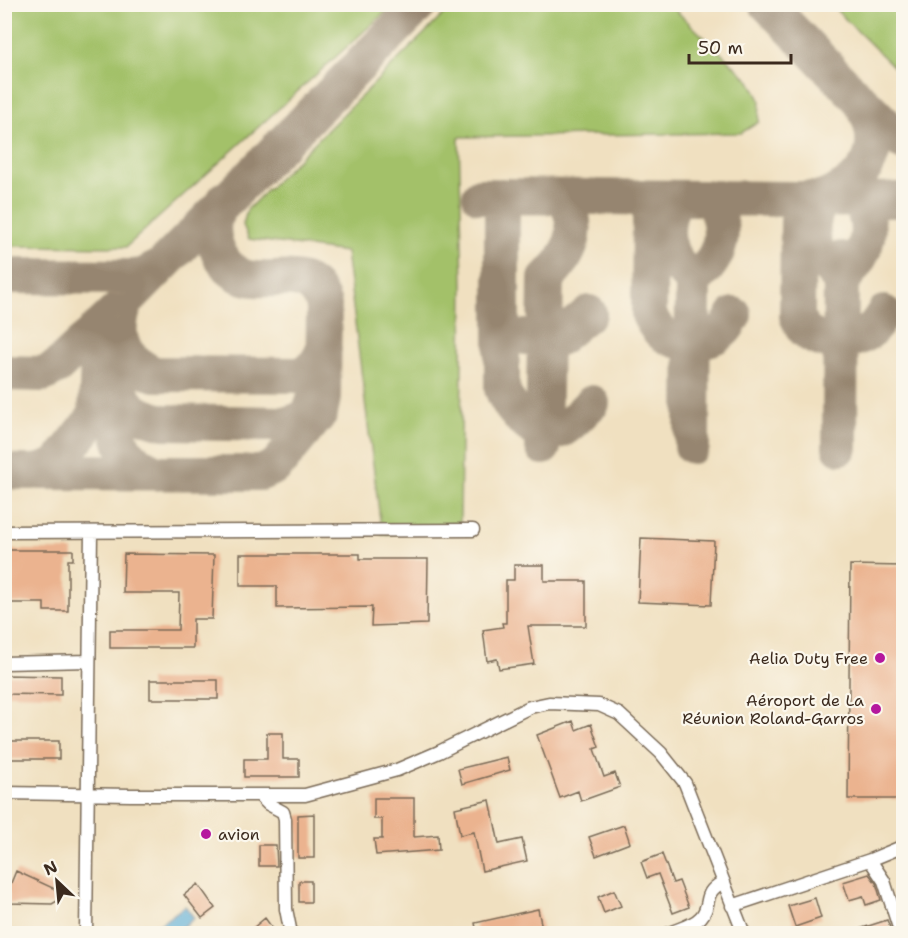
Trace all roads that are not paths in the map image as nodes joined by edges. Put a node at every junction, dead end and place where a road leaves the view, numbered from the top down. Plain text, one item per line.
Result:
1 (472, 530) dead end
2 (4, 532) edge
3 (92, 532) junction
4 (89, 661) junction
5 (4, 663) edge
6 (4, 792) edge
7 (89, 794) junction
8 (259, 795) junction
9 (903, 846) edge
10 (870, 860) junction
11 (723, 882) junction
12 (732, 906) junction
13 (86, 933) edge
14 (291, 933) edge
15 (667, 933) edge
16 (744, 933) edge
17 (901, 933) edge

1 - 3 street
2 - 3 street
3 - 4 street
4 - 5 street
4 - 7 street
6 - 7 street
7 - 8 street
7 - 13 street
8 - 11 street
8 - 14 street
9 - 10 street
10 - 12 street
10 - 17 street
11 - 12 street
11 - 15 street
12 - 16 street

